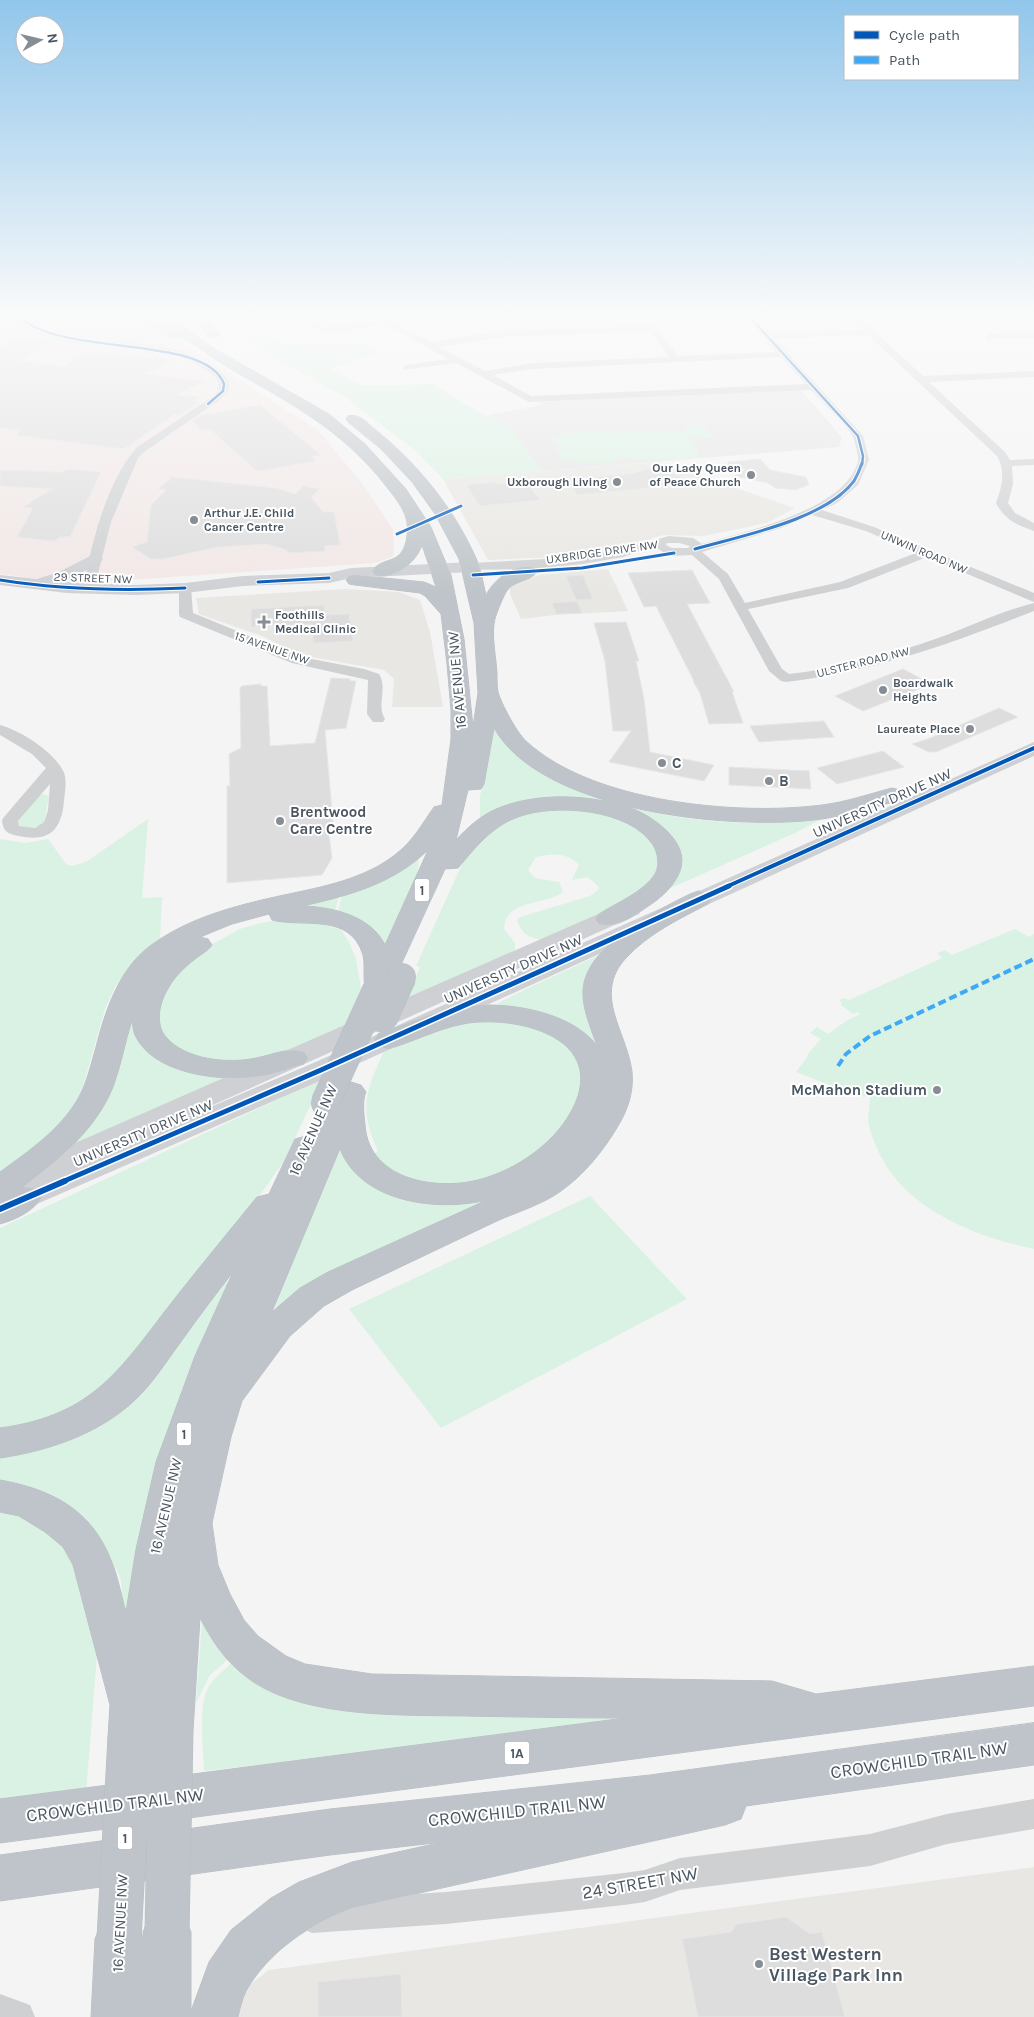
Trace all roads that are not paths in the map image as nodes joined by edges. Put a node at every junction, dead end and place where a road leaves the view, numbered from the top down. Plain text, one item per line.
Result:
1 (200, 409) edge
2 (311, 409) edge
3 (834, 409) edge
4 (954, 409) edge
5 (341, 411) dead end
6 (316, 412) junction
7 (1034, 462) edge
8 (1007, 463) junction
9 (812, 511) junction
10 (415, 518) junction
11 (1034, 527) edge
12 (680, 539) junction
13 (729, 539) junction
14 (662, 542) junction
15 (694, 550) junction
16 (674, 553) junction
17 (927, 553) junction
18 (94, 559) junction
19 (381, 571) junction
20 (456, 571) junction
21 (528, 572) junction
22 (329, 578) junction
23 (0, 580) edge
24 (355, 580) junction
25 (31, 585) junction
26 (185, 588) junction
27 (90, 590) junction
28 (1034, 598) edge
29 (742, 607) junction
30 (1034, 607) edge
31 (451, 614) junction
32 (484, 623) junction
33 (488, 693) junction
34 (378, 719) dead end
35 (0, 729) edge
36 (1034, 730) edge
37 (1034, 748) edge
38 (54, 769) dead end
39 (456, 790) junction
40 (892, 795) junction
41 (449, 863) junction
42 (698, 899) junction
43 (608, 919) junction
44 (390, 982) junction
45 (388, 1040) junction
46 (294, 1058) junction
47 (338, 1097) junction
48 (292, 1177) junction
49 (7, 1195) edge
50 (0, 1213) edge
51 (224, 1397) junction
52 (0, 1442) edge
53 (0, 1496) edge
54 (193, 1522) junction
55 (1034, 1686) edge
56 (818, 1714) junction
57 (144, 1725) junction
58 (1034, 1744) edge
59 (933, 1758) junction
60 (1034, 1814) edge
61 (0, 1820) edge
62 (0, 1878) edge
63 (248, 1947) junction
64 (0, 2011) edge
65 (18, 2017) edge
66 (116, 2017) edge
67 (166, 2017) edge
68 (213, 2017) edge

1 - 18 street
2 - 6 highway, 16 AVENUE NW / 1
3 - 9 street
4 - 8 street
5 - 20 highway, 16 AVENUE NW / 1
6 - 10 highway, 16 AVENUE NW / 1
6 - 20 highway
7 - 8 street
8 - 11 street
9 - 13 street
9 - 17 street, UNWIN ROAD NW
10 - 19 highway
10 - 20 highway, 16 AVENUE NW / 1
12 - 13 street
12 - 14 street
12 - 15 street, ULSTER ROAD NW
13 - 15 street
14 - 16 street
14 - 20 street, UXBRIDGE DRIVE NW
15 - 16 street, UXBRIDGE DRIVE NW
15 - 29 street, ULSTER ROAD NW
16 - 21 street, UXBRIDGE DRIVE NW
17 - 28 street, UNWIN ROAD NW
17 - 29 street
18 - 25 street
18 - 27 street
19 - 20 street, 29 STREET NW
19 - 22 street, 29 STREET NW
20 - 21 street, UXBRIDGE DRIVE NW
20 - 24 street, 29 STREET NW
20 - 31 highway, 16 AVENUE NW / 1
20 - 32 highway, 16 AVENUE NW / 1
21 - 32 highway
22 - 24 street, 29 STREET NW
22 - 26 street, 29 STREET NW
23 - 25 street, 29 STREET NW
24 - 31 highway
25 - 27 street, 29 STREET NW
26 - 27 street, 29 STREET NW
26 - 34 street, 15 AVENUE NW
29 - 30 street, ULSTER ROAD NW
31 - 39 highway, 16 AVENUE NW / 1
32 - 33 highway, 16 AVENUE NW / 1
33 - 40 highway
33 - 41 highway, 16 AVENUE NW / 1
35 - 38 street
36 - 40 street, UNIVERSITY DRIVE NW
37 - 42 street, UNIVERSITY DRIVE NW
39 - 44 highway, 16 AVENUE NW / 1
39 - 49 highway
40 - 43 street, UNIVERSITY DRIVE NW
41 - 43 highway
41 - 44 highway, 16 AVENUE NW / 1
42 - 45 street, UNIVERSITY DRIVE NW
42 - 51 highway
43 - 46 street, UNIVERSITY DRIVE NW
44 - 46 highway
44 - 47 highway, 16 AVENUE NW / 1, bridge
45 - 47 highway
45 - 49 street, UNIVERSITY DRIVE NW
46 - 49 street, UNIVERSITY DRIVE NW
47 - 48 highway, 16 AVENUE NW / 1
47 - 51 highway, 16 AVENUE NW / 1
48 - 52 highway
48 - 57 highway, 16 AVENUE NW / 1
49 - 50 highway
51 - 54 highway, 16 AVENUE NW / 1
53 - 57 highway
54 - 56 highway
54 - 57 highway, 16 AVENUE NW / 1
55 - 56 highway, CROWCHILD TRAIL NW / 1A
56 - 61 highway, CROWCHILD TRAIL NW / 1A
57 - 66 highway, 16 AVENUE NW / 1, bridge
57 - 67 highway, 16 AVENUE NW / 1, bridge
58 - 59 highway, CROWCHILD TRAIL NW
59 - 62 highway, CROWCHILD TRAIL NW
59 - 63 highway
60 - 63 street, 24 STREET NW
63 - 68 highway
64 - 65 street

